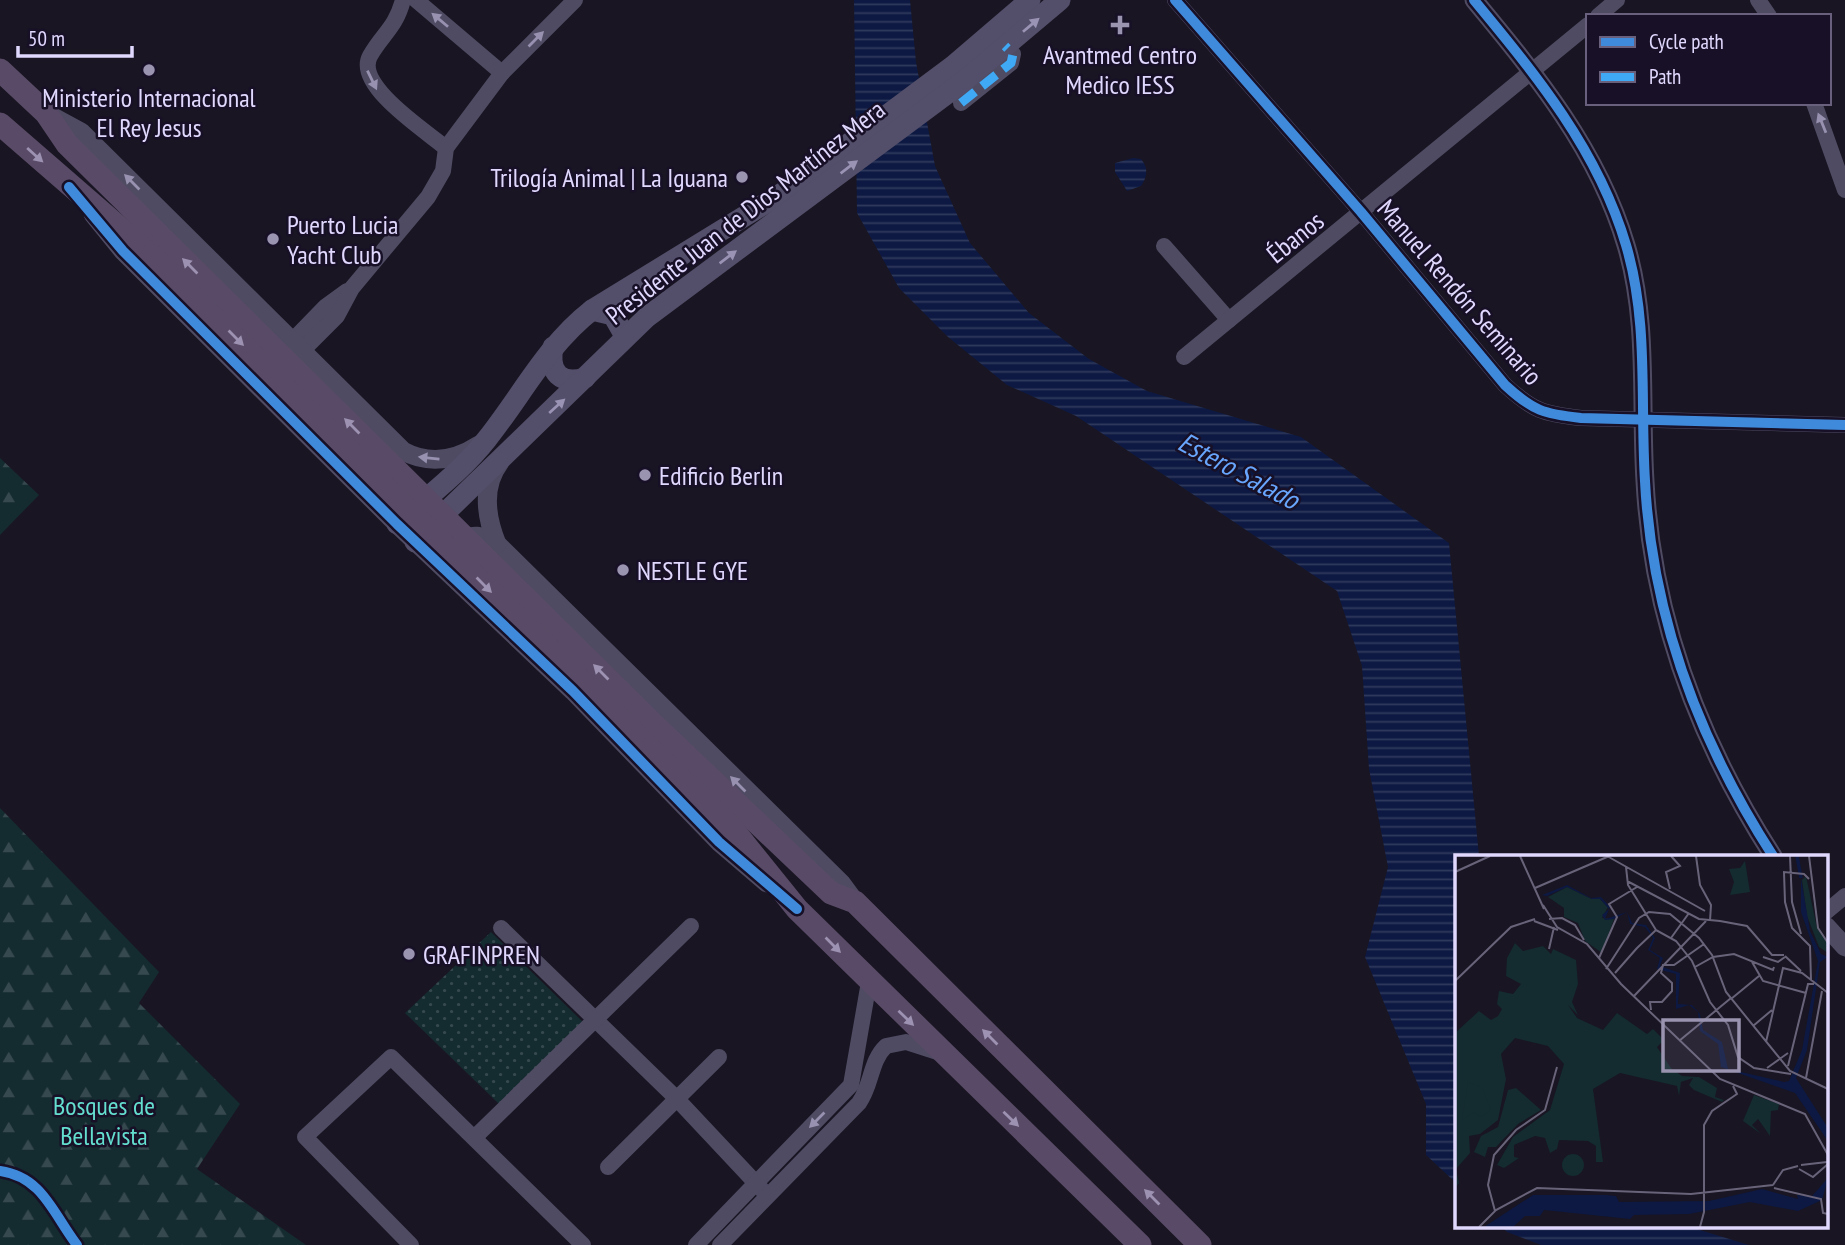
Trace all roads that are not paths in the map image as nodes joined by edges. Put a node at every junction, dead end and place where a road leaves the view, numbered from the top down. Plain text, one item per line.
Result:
1 (403, 0) edge
2 (416, 0) edge
3 (1030, 0) edge
4 (1060, 0) edge
5 (1175, 0) edge
6 (1474, 0) edge
7 (1617, 0) edge
8 (570, 2) edge
9 (1600, 14) edge
10 (1586, 27) edge
11 (1006, 46) junction
12 (0, 70) edge
13 (1533, 72) junction
14 (502, 73) junction
15 (958, 73) junction
16 (961, 103) dead end
17 (1815, 105) edge
18 (46, 113) junction
19 (0, 124) edge
20 (446, 148) junction
21 (69, 187) junction
22 (1845, 190) edge
23 (789, 200) junction
24 (1361, 212) junction
25 (1164, 246) dead end
26 (158, 248) junction
27 (592, 310) junction
28 (1229, 320) junction
29 (625, 337) junction
30 (296, 347) junction
31 (553, 348) junction
32 (1184, 358) dead end
33 (585, 378) junction
34 (1644, 420) junction
35 (1845, 425) edge
36 (377, 427) junction
37 (486, 440) junction
38 (507, 452) junction
39 (338, 464) junction
40 (397, 524) junction
41 (415, 542) junction
42 (497, 544) junction
43 (455, 579) junction
44 (642, 727) junction
45 (1772, 855) edge
46 (1845, 896) edge
47 (855, 902) junction
48 (797, 909) junction
49 (1828, 910) edge
50 (691, 926) dead end
51 (501, 928) dead end
52 (1828, 928) edge
53 (1845, 947) edge
54 (869, 982) junction
55 (596, 1019) junction
56 (944, 1054) junction
57 (719, 1057) dead end
58 (676, 1098) junction
59 (475, 1137) junction
60 (608, 1167) dead end
61 (756, 1181) junction
62 (767, 1195) junction
63 (411, 1245) edge
64 (583, 1245) edge
65 (696, 1245) edge
66 (720, 1245) edge
67 (1140, 1245) edge
68 (1200, 1245) edge

1 -> 20 street
14 -> 2 street
3 - 15 main road, Presidente Juan de Dios Martínez Mera
11 -> 4 main road, Presidente Juan de Dios Martínez Mera
5 - 24 street, Manuel Rendón Seminario
6 - 13 street
7 - 9 street
14 -> 8 street
10 - 13 street, Ébanos
11 - 15 main road, Presidente Juan de Dios Martínez Mera
11 - 16 street
12 - 18 main road
13 - 24 street, Ébanos
13 - 34 street
14 - 20 street
15 - 23 main road, Presidente Juan de Dios Martínez Mera
22 -> 17 street
18 - 26 main road
30 -> 18 street
19 -> 21 main road
20 - 30 street
21 - 26 main road
21 -> 39 street
23 - 27 main road, Presidente Juan de Dios Martínez Mera
29 -> 23 main road, Presidente Juan de Dios Martínez Mera
24 - 28 street, Ébanos
24 - 34 street, Manuel Rendón Seminario
25 - 28 street
26 - 44 main road, bridge
27 - 29 main road
27 - 31 main road, Presidente Juan de Dios Martínez Mera
28 - 32 street, Ébanos
29 - 33 main road, Presidente Juan de Dios Martínez Mera
30 - 36 street
31 - 33 main road
31 - 37 main road, Presidente Juan de Dios Martínez Mera
38 -> 33 main road, Presidente Juan de Dios Martínez Mera
34 - 35 street, Manuel Rendón Seminario
34 - 45 street
37 -> 36 street
36 - 39 street
37 - 40 main road, Presidente Juan de Dios Martínez Mera
38 - 41 main road, Presidente Juan de Dios Martínez Mera
38 - 42 street
39 - 40 street
40 - 41 street
41 - 43 street
42 - 43 street
47 -> 42 street
43 -> 48 street
44 - 47 main road
44 - 48 main road
46 - 49 street
68 -> 47 main road
48 -> 54 main road
50 - 55 street
51 - 55 street
52 - 53 street
54 -> 56 main road
54 -> 61 street
55 - 58 street
55 - 59 street
56 - 62 street
56 -> 67 main road
57 - 58 street
58 - 60 street
58 - 61 street
59 - 63 street
59 - 64 street
61 - 62 street
61 - 65 street
62 - 66 street

